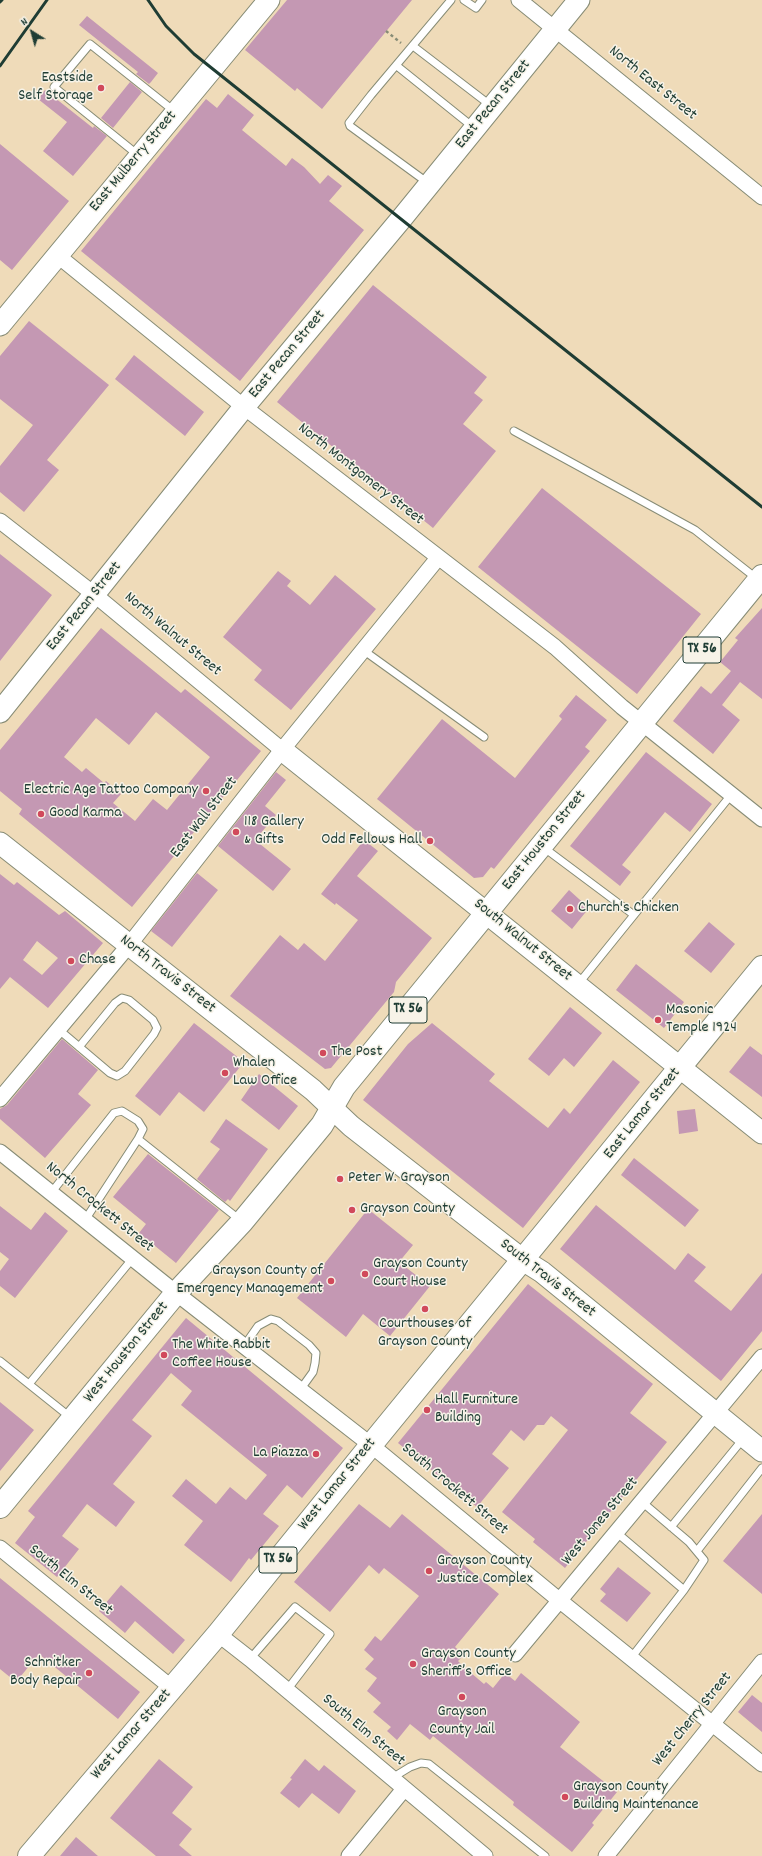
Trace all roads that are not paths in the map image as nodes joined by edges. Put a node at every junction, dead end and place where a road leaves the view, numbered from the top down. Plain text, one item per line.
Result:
1 (269, 0) edge
2 (451, 0) edge
3 (464, 0) edge
4 (482, 0) edge
5 (519, 0) edge
6 (578, 0) edge
7 (556, 28) junction
8 (411, 48) junction
9 (397, 66) junction
10 (492, 107) junction
11 (176, 113) junction
12 (474, 128) junction
13 (140, 156) junction
14 (429, 184) junction
15 (762, 197) edge
16 (57, 255) junction
17 (0, 325) edge
18 (244, 407) junction
19 (514, 431) dead end
20 (0, 521) edge
21 (438, 558) junction
22 (760, 578) edge
23 (95, 595) junction
24 (363, 650) junction
25 (0, 712) edge
26 (642, 723) junction
27 (484, 737) dead end
28 (282, 750) junction
29 (732, 795) junction
30 (762, 819) edge
31 (0, 843) edge
32 (541, 846) junction
33 (486, 913) junction
34 (634, 915) junction
35 (129, 945) junction
36 (762, 966) edge
37 (577, 985) junction
38 (58, 1030) junction
39 (79, 1047) junction
40 (680, 1068) junction
41 (0, 1099) edge
42 (331, 1108) junction
43 (762, 1133) edge
44 (138, 1140) junction
45 (0, 1152) edge
46 (51, 1193) junction
47 (85, 1220) junction
48 (242, 1222) junction
49 (133, 1258) junction
50 (523, 1260) junction
51 (176, 1293) junction
52 (244, 1346) junction
53 (762, 1357) edge
54 (0, 1361) edge
55 (29, 1384) junction
56 (300, 1390) junction
57 (715, 1414) junction
58 (72, 1419) junction
59 (745, 1437) junction
60 (371, 1445) junction
61 (762, 1451) edge
62 (762, 1468) edge
63 (642, 1502) junction
64 (0, 1507) edge
65 (671, 1527) junction
66 (616, 1532) junction
67 (0, 1548) edge
68 (697, 1551) junction
69 (684, 1590) junction
70 (559, 1600) junction
71 (218, 1634) junction
72 (515, 1654) dead end
73 (631, 1658) junction
74 (250, 1659) junction
75 (762, 1662) edge
76 (172, 1688) junction
77 (287, 1690) junction
78 (713, 1724) junction
79 (762, 1764) edge
80 (392, 1778) junction
81 (404, 1789) junction
82 (29, 1856) edge
83 (349, 1856) edge
84 (485, 1856) edge
85 (544, 1856) edge
86 (606, 1856) edge

1 - 11 street, East Mulberry Street
2 - 8 lane
3 - 4 lane
5 - 7 street, North East Street
6 - 7 street, East Pecan Street
7 - 10 street, East Pecan Street
7 - 15 street, North East Street
8 - 9 lane
8 - 10 lane
9 - 12 lane
9 - 14 lane
10 - 12 street, East Pecan Street
11 - 13 street, East Mulberry Street
11 - 13 lane
12 - 14 street, East Pecan Street
13 - 16 street, East Mulberry Street
14 - 18 street, East Pecan Street
16 - 17 street, East Mulberry Street
16 - 18 street, North Montgomery Street
18 - 21 street, North Montgomery Street
18 - 23 street, East Pecan Street
19 - 22 lane
20 - 23 street, North Walnut Street
21 - 24 street, East Wall Street
21 - 26 street, North Montgomery Street
22 - 26 main road, East Houston Street / TX 56
23 - 25 street, East Pecan Street
23 - 28 street, North Walnut Street
24 - 27 lane
24 - 28 street, East Wall Street
26 - 29 street, North Montgomery Street
26 - 32 main road, East Houston Street / TX 56
28 - 33 street, South Walnut Street
28 - 35 street, East Wall Street
29 - 30 street, North Montgomery Street
29 - 34 lane
31 - 35 street, North Travis Street
32 - 33 main road, East Houston Street / TX 56
32 - 34 lane
33 - 37 street, South Walnut Street
33 - 42 main road, East Houston Street / TX 56
34 - 37 lane
35 - 38 street, East Wall Street
35 - 42 street, North Travis Street
36 - 40 main road, East Lamar Street / TX 56
37 - 40 street, South Walnut Street
38 - 39 lane
38 - 41 street, East Wall Street
39 - 39 lane
40 - 43 street, South Walnut Street
40 - 50 main road, East Lamar Street / TX 56
42 - 48 main road, West Houston Street / TX 56
42 - 50 street, South Travis Street
44 - 46 lane
44 - 47 lane
44 - 48 lane
45 - 46 street, North Crockett Street
46 - 47 street, North Crockett Street
47 - 49 street, North Crockett Street
48 - 51 main road, West Houston Street / TX 56
49 - 51 street, North Crockett Street
49 - 55 lane
50 - 57 street, South Travis Street
50 - 60 main road, West Lamar Street / TX 56
51 - 52 street, South Crockett Street
51 - 58 main road, West Houston Street / TX 56
52 - 56 street, South Crockett Street
52 - 56 lane
53 - 57 street, West Jones Street
54 - 55 lane
55 - 58 lane
56 - 60 street, South Crockett Street
57 - 59 street, South Travis Street
57 - 63 street, West Jones Street
58 - 64 main road, West Houston Street / TX 56
59 - 61 street, South Travis Street
59 - 65 lane
60 - 70 street, South Crockett Street
60 - 71 main road, West Lamar Street / TX 56
62 - 68 lane
63 - 65 lane
63 - 66 street, West Jones Street
65 - 68 lane
66 - 69 lane
66 - 70 street, West Jones Street
67 - 76 street, South Elm Street
68 - 69 lane
69 - 73 lane
70 - 72 street, West Jones Street
70 - 73 street, South Crockett Street
71 - 74 street, South Elm Street
71 - 76 main road, West Lamar Street / TX 56
73 - 78 street, South Crockett Street
74 - 77 street, South Elm Street
74 - 77 lane
75 - 78 street, West Cherry Street
76 - 82 main road, West Lamar Street / TX 56
77 - 80 street, South Elm Street
78 - 79 street, South Crockett Street
78 - 86 street, West Cherry Street
80 - 81 street, South Elm Street
80 - 85 lane
81 - 83 street
81 - 84 street, South Elm Street

